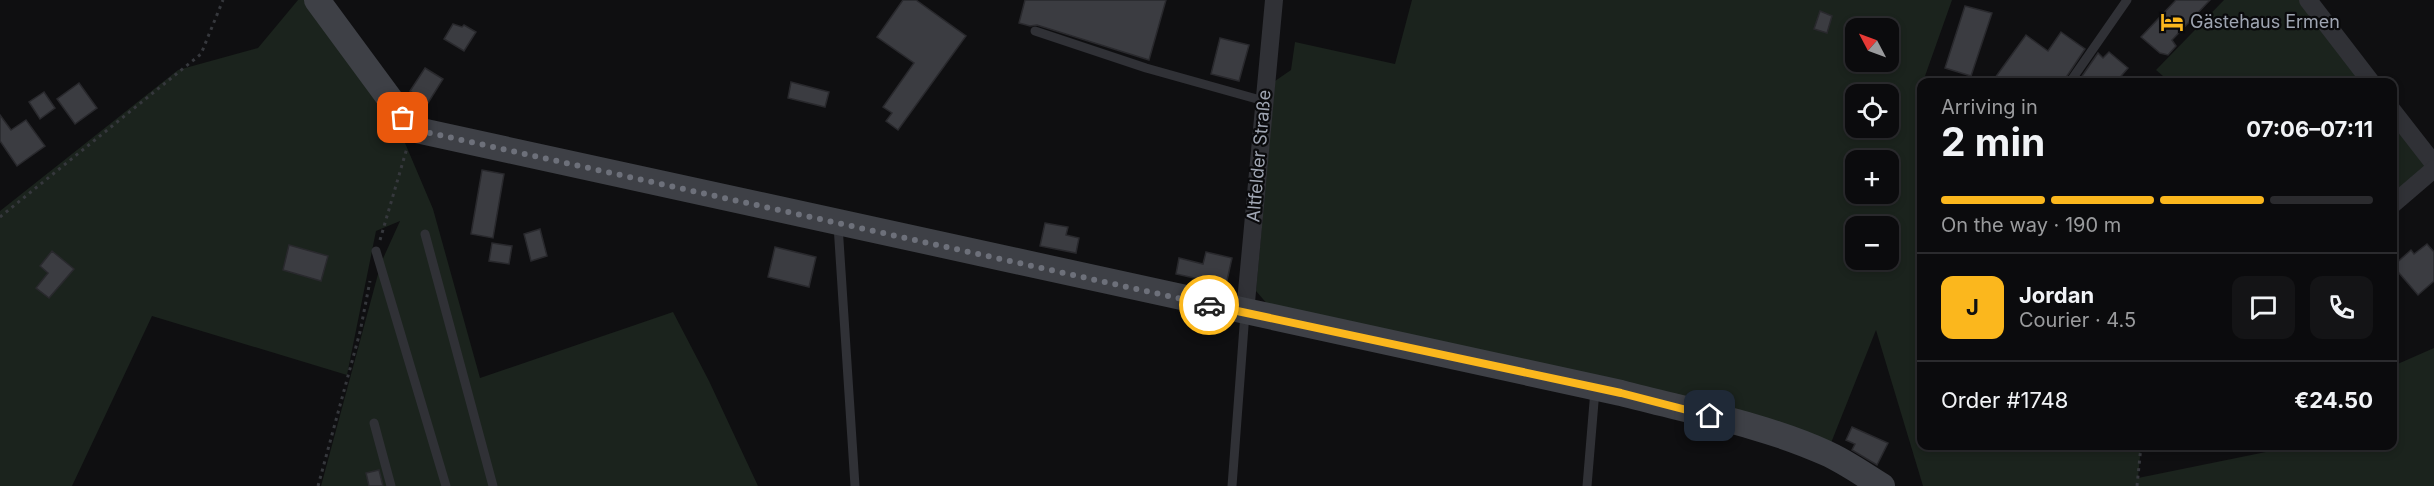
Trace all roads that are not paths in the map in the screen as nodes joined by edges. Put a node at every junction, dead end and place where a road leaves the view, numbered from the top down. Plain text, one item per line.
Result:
1 (317, 0) edge
2 (1274, 0) edge
3 (2127, 0) edge
4 (2308, 0) edge
5 (1035, 31) dead end
6 (2073, 78) edge
7 (2368, 78) edge
8 (1264, 101) junction
9 (2397, 116) edge
10 (2434, 164) edge
11 (2434, 169) edge
12 (2397, 201) edge
13 (838, 223) junction
14 (425, 234) dead end
15 (376, 251) road end
16 (1245, 313) junction
17 (1595, 388) junction
18 (374, 423) dead end
19 (391, 486) edge
20 (446, 486) edge
21 (493, 486) edge
22 (855, 486) edge
23 (1232, 486) edge
24 (1587, 486) edge
25 (1882, 486) edge

1 - 13 street
2 - 8 street, Altfelder Straße
3 - 6 lane
4 - 7 street
5 - 8 lane
8 - 16 street, Altfelder Straße
9 - 10 street
11 - 12 street
13 - 16 street
13 - 22 lane
14 - 21 lane
15 - 20 lane
16 - 17 street
16 - 23 lane, Altfelder Straße
17 - 24 lane
17 - 25 street
18 - 19 lane

